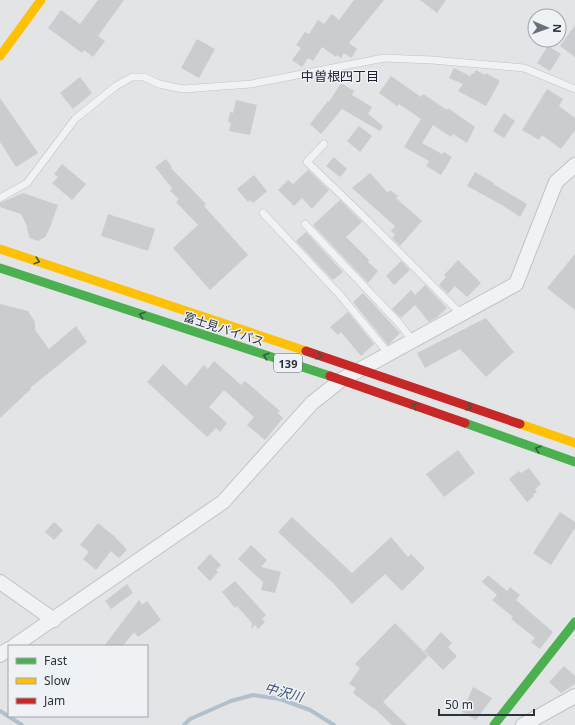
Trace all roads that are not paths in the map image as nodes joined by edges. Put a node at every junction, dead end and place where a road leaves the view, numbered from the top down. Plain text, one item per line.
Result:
1 (41, 0) edge
2 (0, 56) edge
3 (575, 90) edge
4 (324, 144) dead end
5 (575, 166) edge
6 (0, 198) edge
7 (263, 213) dead end
8 (305, 224) dead end
9 (0, 249) edge
10 (0, 268) edge
11 (461, 314) junction
12 (412, 341) junction
13 (389, 354) junction
14 (359, 370) junction
15 (341, 380) junction
16 (575, 443) edge
17 (575, 462) edge
18 (0, 582) edge
19 (54, 620) junction
20 (575, 622) edge
21 (16, 645) edge
22 (575, 696) edge
23 (494, 725) edge
24 (523, 725) edge

1 - 2 main road
3 - 6 lane
4 - 11 lane
5 - 11 street
7 - 13 lane
8 - 12 lane
9 -> 14 main road, 富士見バイパス / 139
15 -> 10 main road, 富士見バイパス / 139
11 - 12 street
12 - 13 street
13 - 14 street
14 - 15 street
14 -> 16 main road, 富士見バイパス / 139
17 -> 15 main road, 富士見バイパス / 139
15 - 19 street
18 - 19 street
19 - 21 street
20 - 23 main road
22 - 24 street

